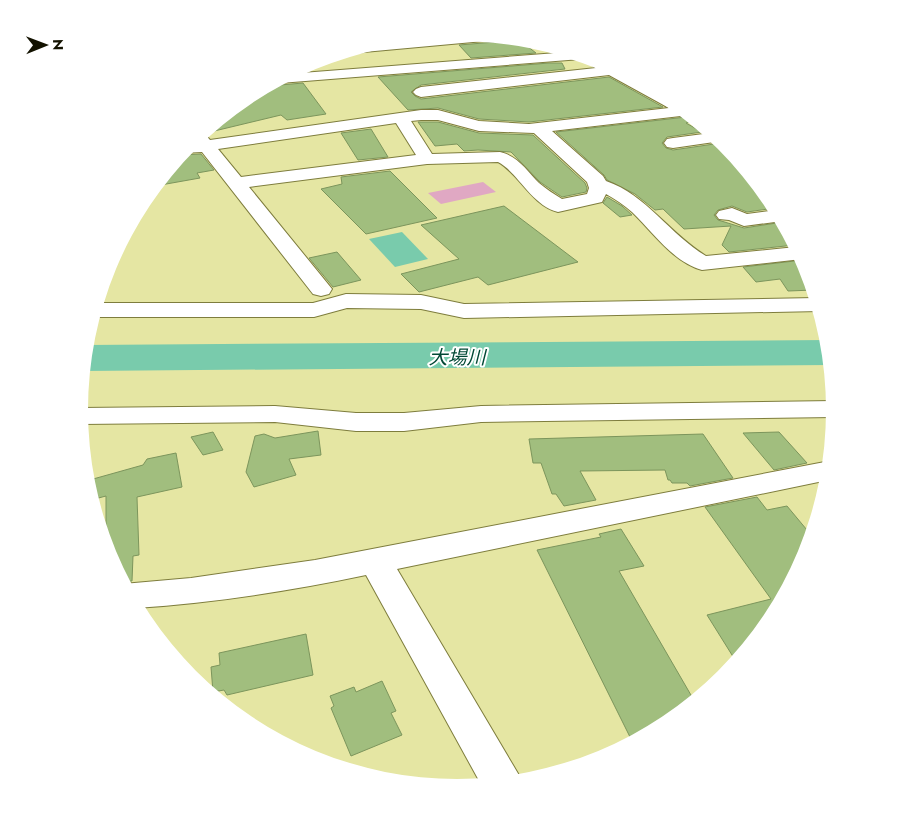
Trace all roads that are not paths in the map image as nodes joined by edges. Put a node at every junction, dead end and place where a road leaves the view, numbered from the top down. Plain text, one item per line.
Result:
1 (561, 56) edge
2 (390, 70) junction
3 (605, 72) edge
4 (299, 77) edge
5 (428, 101) junction
6 (476, 108) dead end
7 (400, 117) junction
8 (682, 118) edge
9 (565, 125) junction
10 (538, 128) junction
11 (583, 138) dead end
12 (706, 139) edge
13 (205, 141) edge
14 (204, 142) edge
15 (674, 144) dead end
16 (427, 159) junction
17 (236, 183) junction
18 (598, 185) junction
19 (726, 215) dead end
20 (771, 217) edge
21 (791, 254) edge
22 (321, 289) dead end
23 (811, 305) edge
24 (102, 310) edge
25 (826, 409) edge
26 (88, 416) edge
27 (821, 472) edge
28 (375, 561) junction
29 (137, 594) edge
30 (499, 777) edge

1 - 2 street
2 - 4 street
2 - 5 street
3 - 5 street
5 - 6 street
5 - 7 street
5 - 10 street
7 - 13 street
7 - 16 street
8 - 9 street
9 - 10 street
9 - 11 street
10 - 18 street
12 - 15 street
14 - 17 street
16 - 17 street
16 - 18 street
17 - 22 street
18 - 21 street
19 - 20 street
23 - 24 street
25 - 26 street
27 - 28 street
28 - 29 street
28 - 30 street

